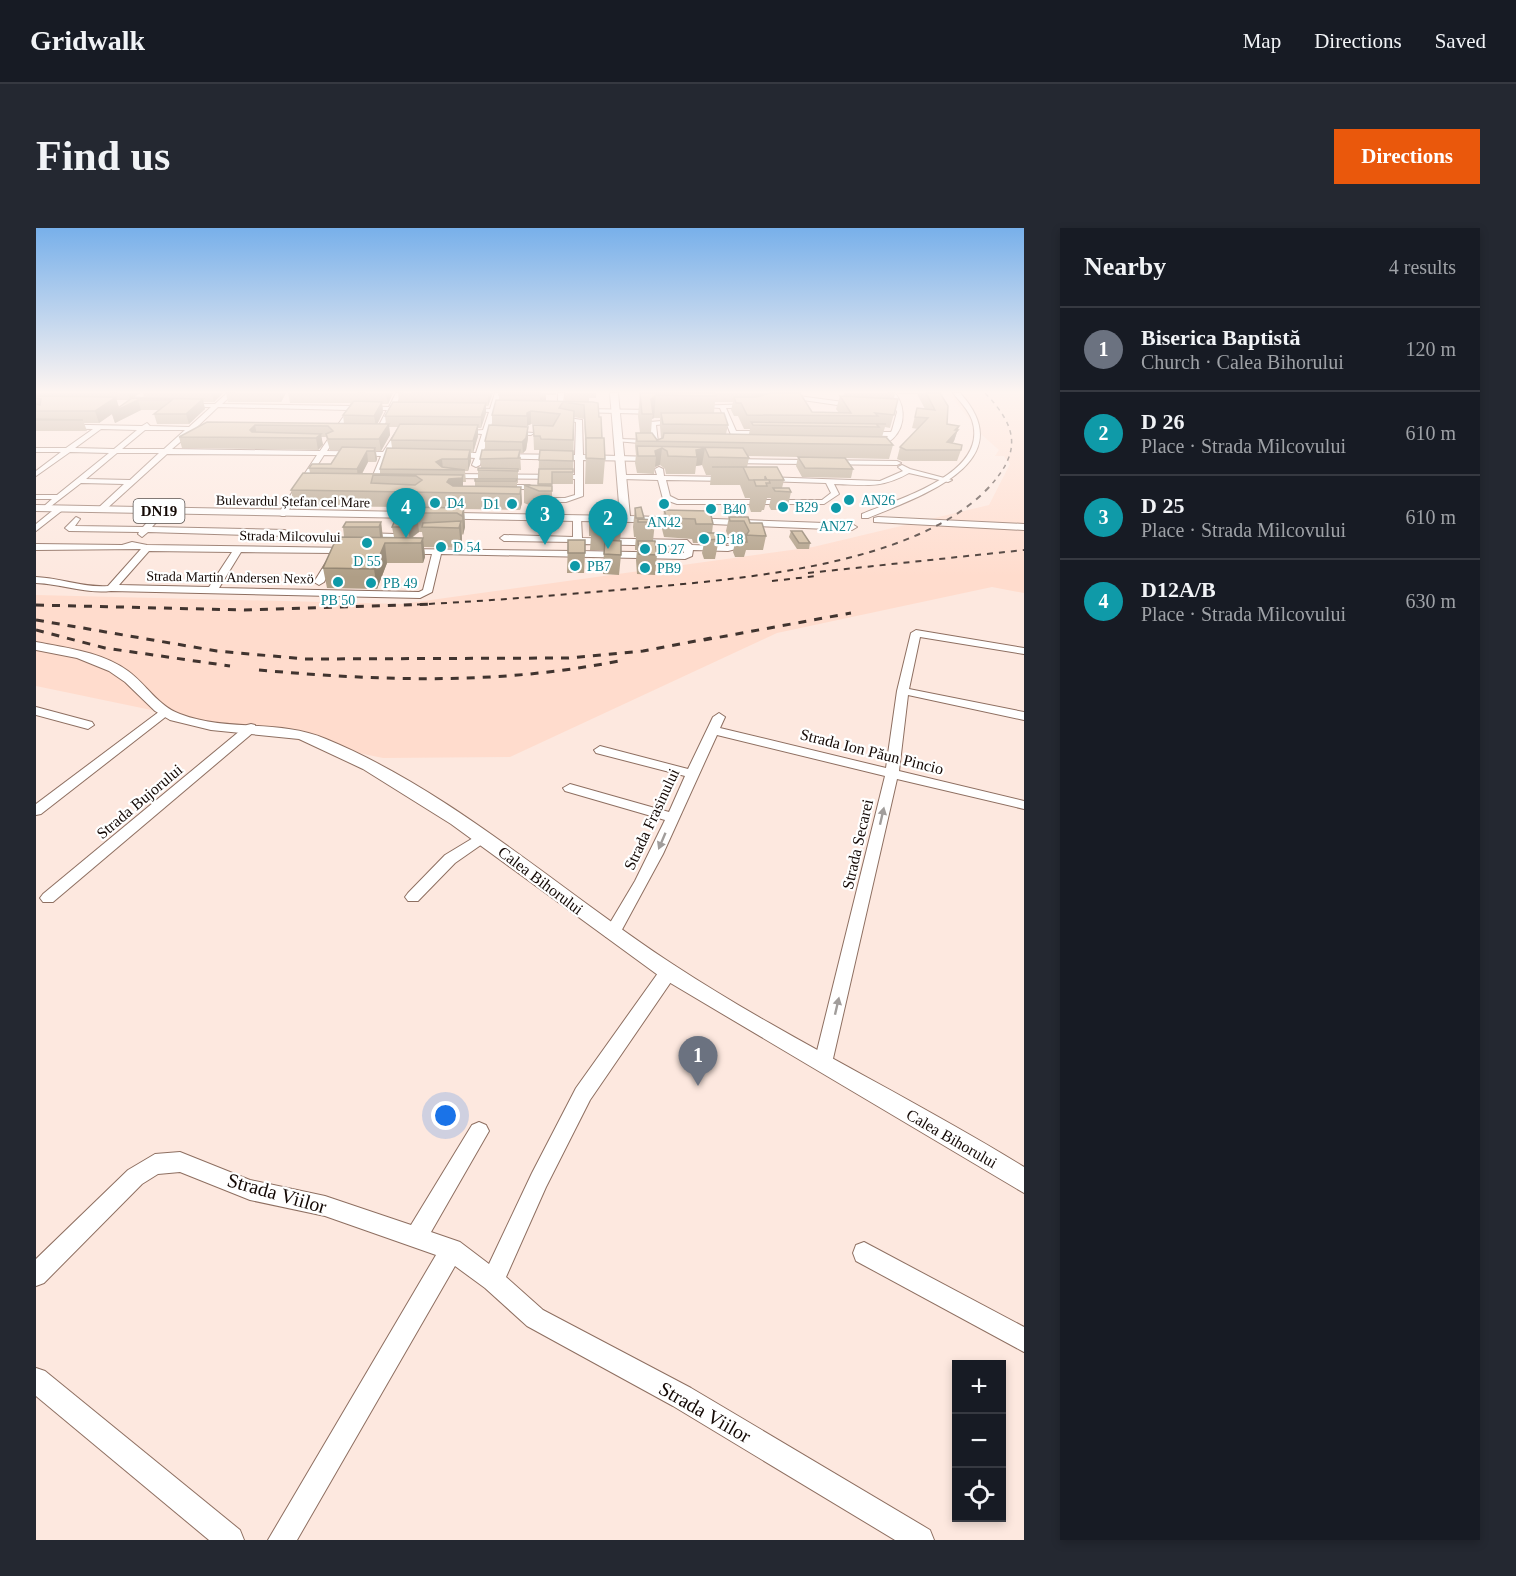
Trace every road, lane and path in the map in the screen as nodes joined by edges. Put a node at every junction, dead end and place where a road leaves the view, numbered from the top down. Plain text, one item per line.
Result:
1 (62, 454) edge
2 (113, 454) edge
3 (163, 454) edge
4 (321, 454) edge
5 (385, 454) edge
6 (616, 454) edge
7 (743, 454) edge
8 (890, 454) edge
9 (971, 454) edge
10 (980, 454) edge
11 (443, 455) edge
12 (478, 455) junction
13 (529, 456) junction
14 (620, 456) junction
15 (657, 456) junction
16 (580, 457) junction
17 (667, 459) edge
18 (723, 460) edge
19 (746, 461) junction
20 (897, 463) junction
21 (749, 470) edge
22 (908, 471) junction
23 (36, 474) edge
24 (377, 475) junction
25 (387, 475) edge
26 (441, 476) edge
27 (473, 476) junction
28 (530, 477) junction
29 (579, 477) junction
30 (622, 477) junction
31 (662, 478) junction
32 (741, 479) dead end
33 (948, 480) junction
34 (80, 481) junction
35 (828, 481) junction
36 (133, 482) junction
37 (301, 484) junction
38 (313, 484) edge
39 (361, 484) edge
40 (373, 485) junction
41 (384, 485) edge
42 (470, 486) edge
43 (482, 486) edge
44 (754, 486) junction
45 (529, 487) junction
46 (664, 488) junction
47 (675, 488) dead end
48 (834, 489) junction
49 (295, 494) junction
50 (305, 494) edge
51 (36, 497) edge
52 (59, 497) junction
53 (520, 498) edge
54 (529, 499) junction
55 (760, 502) junction
56 (615, 503) junction
57 (41, 508) edge
58 (60, 508) junction
59 (899, 508) junction
60 (100, 510) junction
61 (162, 511) junction
62 (282, 514) junction
63 (865, 516) junction
64 (527, 518) junction
65 (565, 518) junction
66 (577, 518) junction
67 (76, 519) dead end
68 (625, 519) junction
69 (689, 520) junction
70 (850, 523) junction
71 (919, 523) junction
72 (874, 525) junction
73 (1024, 527) edge
74 (36, 528) edge
75 (145, 530) junction
76 (222, 531) junction
77 (285, 533) dead end
78 (356, 536) edge
79 (504, 538) dead end
80 (522, 538) junction
81 (579, 541) junction
82 (132, 545) junction
83 (36, 547) edge
84 (339, 547) junction
85 (688, 547) junction
86 (147, 548) junction
87 (208, 548) junction
88 (722, 548) dead end
89 (238, 549) junction
90 (357, 551) edge
91 (437, 552) junction
92 (520, 552) junction
93 (578, 553) junction
94 (36, 580) edge
95 (319, 582) dead end
96 (111, 588) junction
97 (213, 589) junction
98 (36, 646) edge
99 (1024, 651) edge
100 (903, 691) junction
101 (36, 711) edge
102 (164, 712) junction
103 (1024, 716) edge
104 (716, 724) joint
105 (88, 725) dead end
106 (251, 728) junction
107 (600, 750) dead end
108 (892, 773) junction
109 (692, 774) junction
110 (570, 788) dead end
111 (1024, 805) edge
112 (36, 811) edge
113 (672, 817) junction
114 (483, 837) junction
115 (413, 897) dead end
116 (48, 898) dead end
117 (612, 933) junction
118 (669, 971) junction
119 (823, 1063) junction
120 (478, 1131) dead end
121 (1024, 1181) edge
122 (415, 1239) junction
123 (452, 1250) junction
124 (864, 1253) dead end
125 (36, 1275) edge
126 (493, 1280) junction
127 (1024, 1340) edge
128 (36, 1380) edge
129 (230, 1540) edge
130 (282, 1540) edge
131 (920, 1540) edge

1 - 23 street
2 - 34 street
3 - 36 street
4 - 37 street
5 - 24 street
6 - 14 street
7 - 19 street
8 - 20 street
9 - 33 main road
10 - 59 main road
11 - 12 street
12 - 13 street
12 - 27 street
13 - 16 street
13 - 28 street
14 - 15 street
14 - 16 street
14 - 30 main road
15 - 17 street
15 - 31 street
16 - 29 street
18 - 19 street
19 - 20 street
19 - 21 street
20 - 22 street
22 - 33 street
22 - 35 street
24 - 25 street
24 - 40 street
26 - 27 street
27 - 28 street
27 - 42 street
28 - 29 street
28 - 45 street
29 - 54 street
30 - 31 street
30 - 56 main road
31 - 32 street
31 - 46 street
33 - 63 main road
34 - 36 street
34 - 52 street
35 - 44 street
35 - 48 street
36 - 60 street
37 - 38 street
37 - 49 street
39 - 40 street
40 - 41 street
43 - 45 street
44 - 48 street
44 - 55 street
45 - 54 street
46 - 47 street
46 - 55 street
48 - 55 street
49 - 50 street
49 - 62 street
51 - 52 street
52 - 57 street
53 - 54 street
54 - 64 street
56 - 65 main road
56 - 68 main road
56 - 69 main road
57 - 58 main road, Bulevardul Ștefan cel Mare / DN19
58 - 60 main road, Bulevardul Ștefan cel Mare / DN19
58 - 74 street
59 - 71 main road
59 - 72 main road
60 - 61 main road, Bulevardul Ștefan cel Mare / DN19
61 - 62 main road, Bulevardul Ștefan cel Mare / DN19
61 - 75 street
62 - 64 main road, Bulevardul Ștefan cel Mare / DN19
63 - 70 main road, DN19
63 - 72 main road, DN19
64 - 65 main road, Bulevardul Ștefan cel Mare / DN19
65 - 66 main road, Bulevardul Ștefan cel Mare / DN19
66 - 68 main road, Bulevardul Ștefan cel Mare / DN19
66 - 81 street
67 - 75 street
68 - 69 main road, Bulevardul Ștefan cel Mare / DN19
69 - 70 main road, Bulevardul Ștefan cel Mare / DN19
70 - 72 main road, DN19
71 - 72 main road, DN19
71 - 73 main road, DN19
75 - 76 street
75 - 82 street
76 - 77 street
76 - 87 street
78 - 91 street
79 - 80 street
80 - 81 street
80 - 92 street
81 - 85 street
81 - 93 street
82 - 83 street, Strada Milcovului
82 - 86 street, Strada Milcovului
84 - 89 street, Strada Milcovului
84 - 90 street, Strada Milcovului
84 - 95 street
85 - 88 street
85 - 93 street
86 - 87 street, Strada Milcovului
86 - 96 street
87 - 89 street, Strada Milcovului
89 - 97 street
91 - 92 street
91 - 97 street, Strada Martin Andersen Nexö
92 - 93 street
94 - 96 street, Strada Martin Andersen Nexö
96 - 97 street, Strada Martin Andersen Nexö
98 - 102 main road, Calea Bihorului
99 - 100 street, Strada Secarei
100 - 103 street
100 - 108 street, Strada Secarei
101 - 105 street
102 - 106 main road, Calea Bihorului
102 - 112 street
104 - 108 street, Strada Ion Păun Pincio
104 - 109 street, Strada Frasinului
106 - 114 main road, Calea Bihorului
106 - 116 street, Strada Bujorului
107 - 109 street
108 - 111 street, Strada Ion Păun Pincio
119 -> 108 street, Strada Secarei
109 - 113 street, Strada Frasinului
110 - 113 street
113 -> 117 street, Strada Frasinului
114 - 115 street
114 - 117 main road, Calea Bihorului
117 - 118 main road, Calea Bihorului
118 - 119 main road, Calea Bihorului
118 - 126 street
119 - 121 main road, Calea Bihorului
120 - 122 street
122 - 123 street, Strada Viilor
122 - 125 street, Strada Viilor
123 - 126 street, Strada Viilor
123 - 130 street
124 - 127 street
126 - 131 street, Strada Viilor
128 - 129 street

